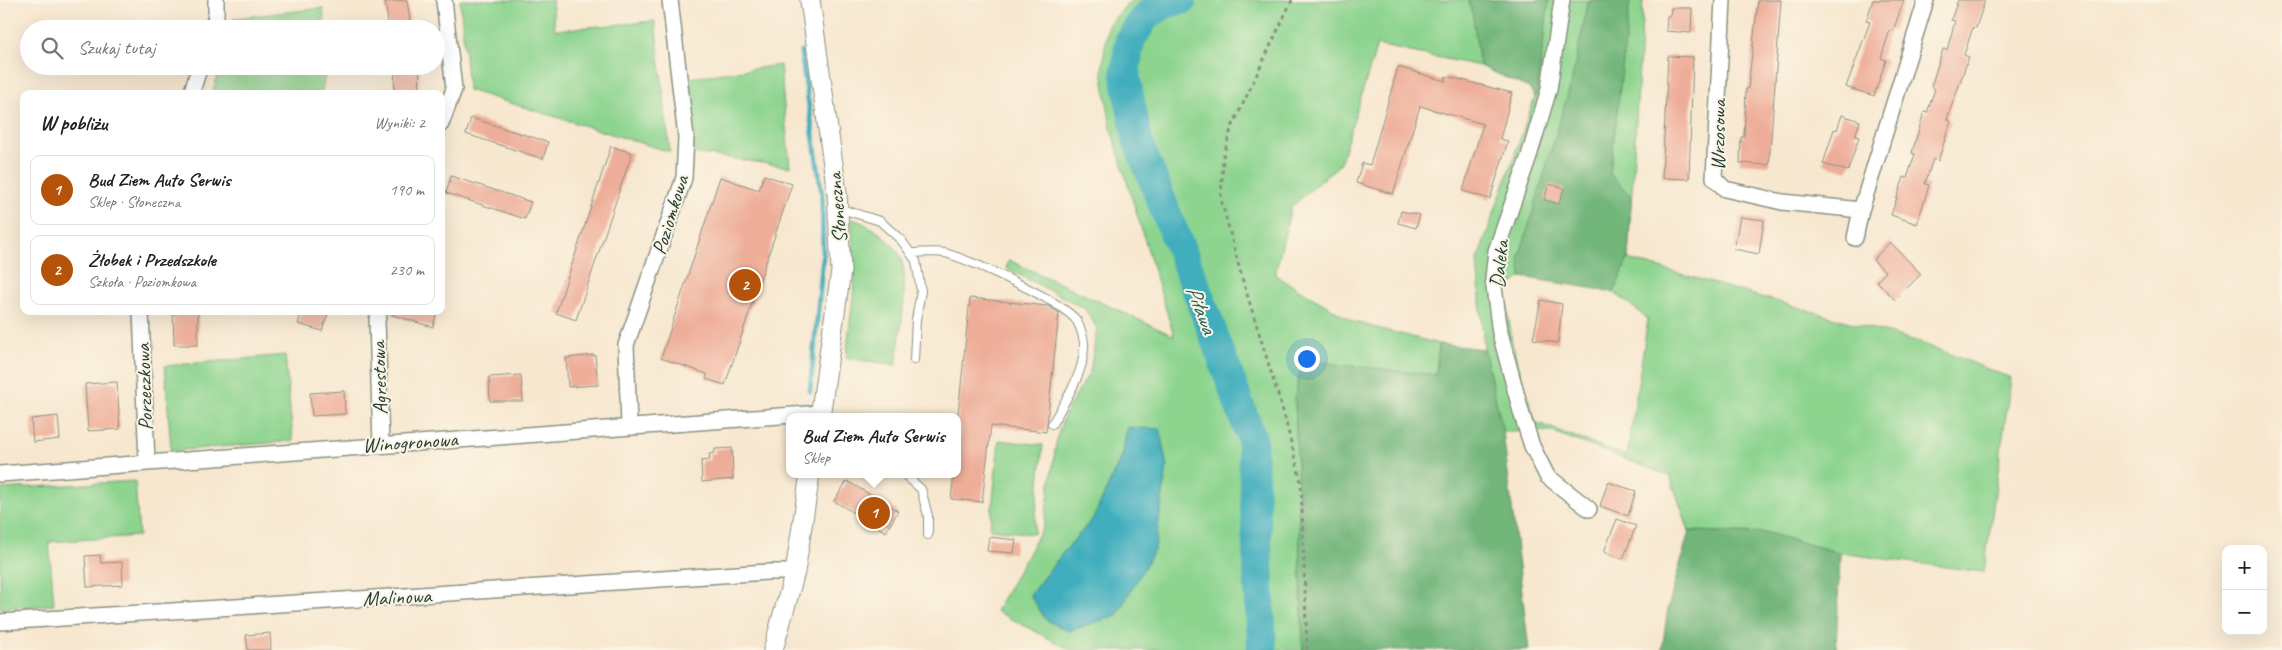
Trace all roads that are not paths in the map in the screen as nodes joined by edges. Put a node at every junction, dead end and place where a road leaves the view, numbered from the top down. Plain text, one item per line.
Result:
1 (216, 0) edge
2 (444, 0) edge
3 (670, 0) edge
4 (810, 0) edge
5 (1562, 0) edge
6 (1723, 0) edge
7 (1926, 0) edge
8 (215, 20) edge
9 (197, 75) edge
10 (192, 90) edge
11 (445, 113) edge
12 (838, 208) junction
13 (1862, 210) junction
14 (1855, 238) dead end
15 (911, 253) junction
16 (141, 315) edge
17 (379, 315) edge
18 (914, 360) dead end
19 (820, 413) edge
20 (786, 417) edge
21 (1052, 424) dead end
22 (629, 426) junction
23 (381, 445) junction
24 (147, 463) junction
25 (0, 474) edge
26 (809, 478) edge
27 (909, 478) edge
28 (1589, 509) dead end
29 (928, 536) dead end
30 (795, 572) junction
31 (0, 622) edge
32 (773, 650) edge

1 - 8 street
2 - 11 street
3 - 22 street, Poziomkowa
4 - 12 street, Słoneczna
5 - 28 street, Daleka
6 - 13 street, Wrzosowa
7 - 13 street
9 - 10 street
12 - 15 lane
12 - 19 street, Słoneczna
13 - 14 street
15 - 18 lane
15 - 21 lane
16 - 24 street, Porzeczkowa
17 - 23 street, Agrestowa
20 - 22 street, Winogronowa
22 - 23 street, Winogronowa
23 - 24 street, Winogronowa
24 - 25 street, Winogronowa
26 - 30 street
27 - 29 lane
30 - 31 street, Malinowa
30 - 32 street

